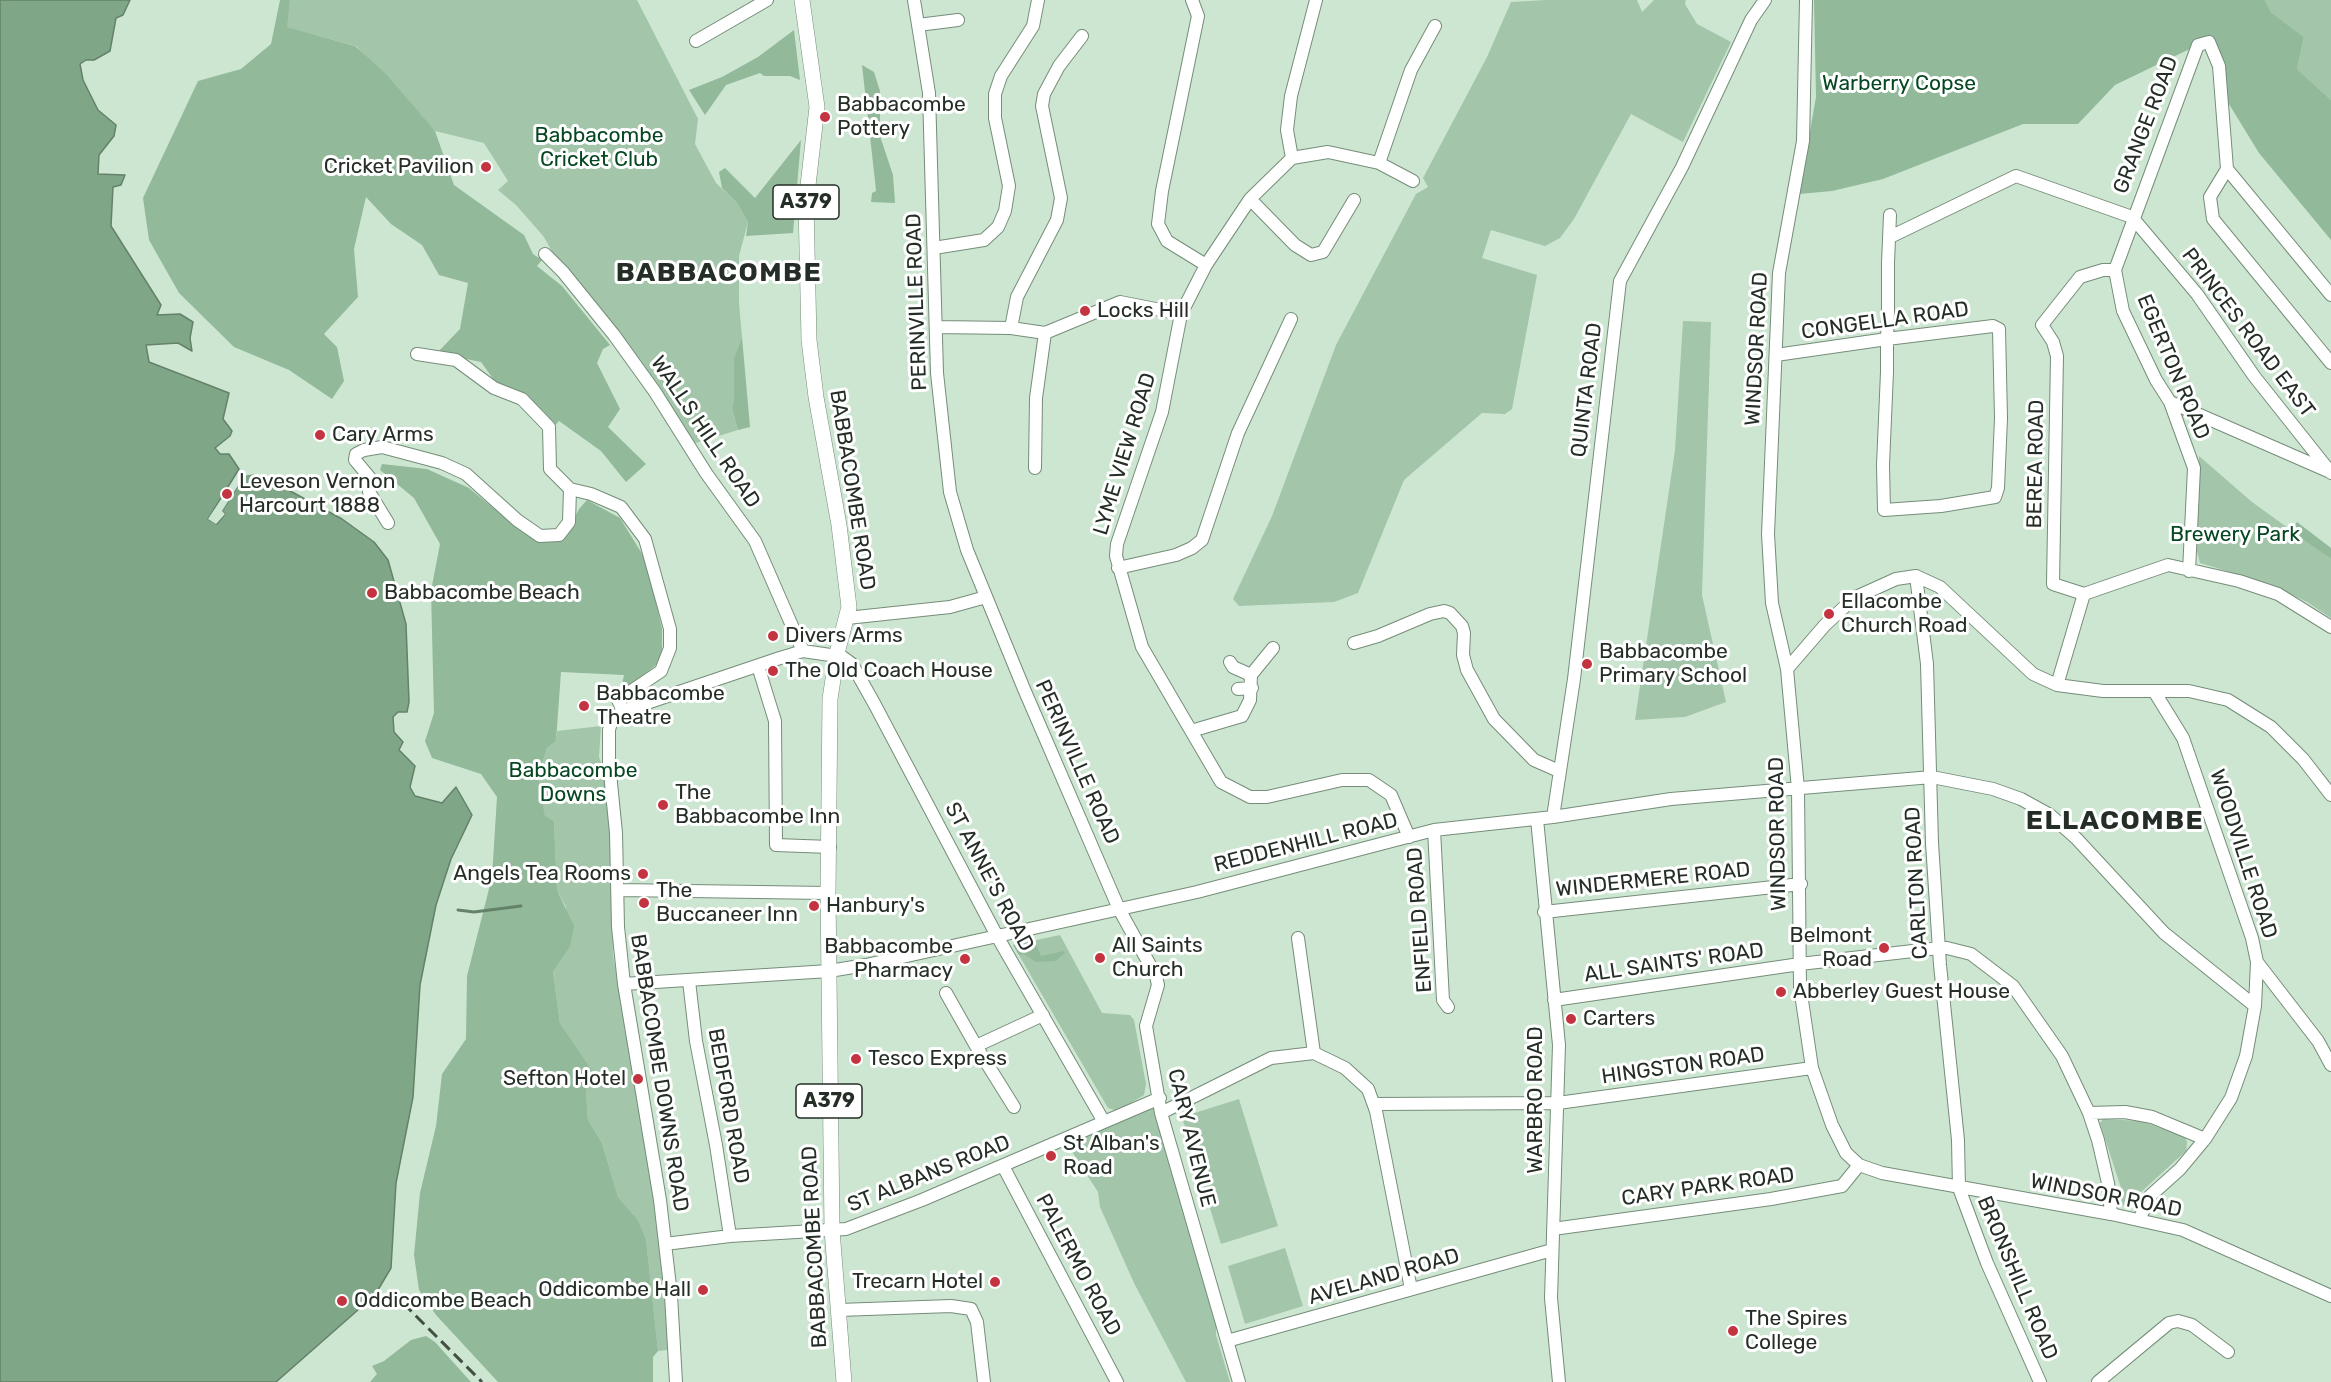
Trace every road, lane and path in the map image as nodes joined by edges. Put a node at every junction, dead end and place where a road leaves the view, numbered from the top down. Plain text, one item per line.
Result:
1 (767, 0) edge
2 (802, 0) edge
3 (914, 0) edge
4 (1038, 0) edge
5 (1192, 0) edge
6 (1316, 0) edge
7 (1765, 0) edge
8 (1806, 0) edge
9 (958, 20) dead end
10 (918, 25) junction
11 (1435, 26) dead end
12 (1082, 36) dead end
13 (696, 41) dead end
14 (1292, 158) junction
15 (1379, 163) junction
16 (2227, 169) junction
17 (1413, 181) dead end
18 (1250, 199) junction
19 (1354, 200) dead end
20 (1890, 215) dead end
21 (2133, 217) junction
22 (1890, 237) junction
23 (934, 248) junction
24 (545, 254) dead end
25 (1206, 265) junction
26 (2115, 270) junction
27 (2331, 295) edge
28 (1181, 314) junction
29 (1291, 319) dead end
30 (936, 327) junction
31 (1011, 328) junction
32 (1045, 333) junction
33 (1887, 339) junction
34 (417, 354) dead end
35 (1776, 355) junction
36 (2331, 363) edge
37 (2170, 402) junction
38 (1035, 468) dead end
39 (2330, 472) edge
40 (570, 489) junction
41 (388, 523) dead end
42 (1118, 568) junction
43 (2189, 571) junction
44 (1916, 576) junction
45 (2084, 594) junction
46 (986, 597) junction
47 (847, 618) junction
48 (2331, 627) edge
49 (1354, 643) dead end
50 (1274, 648) dead end
51 (802, 651) junction
52 (837, 654) junction
53 (1230, 662) dead end
54 (758, 666) junction
55 (1787, 669) junction
56 (1251, 681) junction
57 (2057, 685) junction
58 (1238, 688) dead end
59 (2154, 691) junction
60 (623, 711) junction
61 (1191, 731) junction
62 (1559, 771) junction
63 (1932, 777) junction
64 (1798, 789) junction
65 (2331, 795) edge
66 (1553, 817) junction
67 (1537, 819) junction
68 (1434, 830) junction
69 (1409, 837) junction
70 (830, 847) junction
71 (1801, 884) junction
72 (619, 890) junction
73 (828, 893) junction
74 (1119, 909) junction
75 (1544, 912) junction
76 (997, 936) junction
77 (1298, 938) dead end
78 (1939, 948) junction
79 (2258, 962) junction
80 (1800, 964) junction
81 (829, 971) junction
82 (689, 981) junction
83 (624, 984) junction
84 (946, 993) dead end
85 (1554, 1000) junction
86 (2255, 1006) junction
87 (1448, 1007) dead end
88 (1043, 1015) junction
89 (976, 1046) junction
90 (1314, 1053) junction
91 (2331, 1065) edge
92 (1812, 1068) junction
93 (1160, 1098) junction
94 (1558, 1103) junction
95 (1374, 1104) junction
96 (1014, 1107) dead end
97 (1161, 1113) junction
98 (2089, 1113) junction
99 (1104, 1122) junction
100 (2205, 1139) junction
101 (1859, 1165) junction
102 (1003, 1166) junction
103 (1959, 1188) junction
104 (2111, 1214) junction
105 (2139, 1220) junction
106 (1553, 1229) junction
107 (832, 1230) junction
108 (730, 1236) junction
109 (665, 1244) junction
110 (1552, 1250) junction
111 (1411, 1290) junction
112 (2331, 1296) edge
113 (838, 1311) junction
114 (1227, 1341) junction
115 (2228, 1352) dead end
116 (2104, 1380) edge
117 (676, 1382) edge
118 (844, 1382) edge
119 (984, 1382) edge
120 (1118, 1382) edge
121 (1239, 1382) edge
122 (1559, 1382) edge
123 (2040, 1382) edge

1 - 13 street
2 - 47 main road, BABBACOMBE ROAD / A379
3 - 10 street, PERINVILLE ROAD
4 - 23 street
5 - 25 street
6 - 14 street
7 - 62 street, QUINTA ROAD
8 - 35 street, WINDSOR ROAD
9 - 10 street
10 - 23 street, PERINVILLE ROAD
11 - 15 street
12 - 31 street
14 - 15 street
14 - 18 street, LYME VIEW ROAD
15 - 17 street
16 - 21 street, GRANGE ROAD
16 - 27 street
16 - 36 street
18 - 19 street
18 - 25 street, LYME VIEW ROAD
20 - 22 street
21 - 22 street
21 - 26 street, EGERTON ROAD
21 - 39 street, PRINCES ROAD EAST
22 - 33 street
23 - 30 street, PERINVILLE ROAD
24 - 51 street, WALLS HILL ROAD
25 - 28 street, LYME VIEW ROAD
26 - 37 street, EGERTON ROAD
26 - 45 street, BEREA ROAD
28 - 32 street
28 - 42 street, LYME VIEW ROAD
29 - 42 street
30 - 31 street
30 - 46 street, PERINVILLE ROAD
31 - 32 street
32 - 38 street
33 - 33 street, CONGELLA ROAD
33 - 35 street, CONGELLA ROAD
34 - 40 street
35 - 55 street, WINDSOR ROAD
37 - 39 street
37 - 43 street, EGERTON ROAD
40 - 41 street
40 - 60 street, BABBACOMBE DOWNS ROAD
42 - 61 street, LYME VIEW ROAD
43 - 45 street
43 - 48 street
44 - 55 street
44 - 57 street
44 - 63 street, CARLTON ROAD
45 - 57 street
46 - 47 street
46 - 74 street, PERINVILLE ROAD
47 - 52 main road, BABBACOMBE ROAD / A379
49 - 62 street
50 - 56 street
51 - 52 street
51 - 54 street
52 - 70 main road, BABBACOMBE ROAD / A379
52 - 76 street, ST ANNE'S ROAD
53 - 56 street
54 - 60 street
54 - 70 street
55 - 64 street, WINDSOR ROAD
56 - 58 street
56 - 61 street
57 - 59 street
59 - 65 street
59 - 79 street, WOODVILLE ROAD
60 - 72 street, BABBACOMBE DOWNS ROAD
61 - 69 street, LYME VIEW ROAD
62 - 66 street, QUINTA ROAD
63 - 64 street, REDDENHILL ROAD
63 - 78 street, CARLTON ROAD
63 - 86 street, REDDENHILL ROAD
64 - 66 street, REDDENHILL ROAD
64 - 71 street, WINDSOR ROAD
66 - 67 street, REDDENHILL ROAD
67 - 68 street, REDDENHILL ROAD
67 - 75 street, WARBRO ROAD
68 - 69 street, REDDENHILL ROAD
68 - 87 street, ENFIELD ROAD
69 - 74 street, REDDENHILL ROAD
70 - 73 main road, BABBACOMBE ROAD / A379
71 - 75 street, WINDERMERE ROAD
71 - 80 street, WINDSOR ROAD
72 - 73 street
72 - 83 street, BABBACOMBE DOWNS ROAD
73 - 81 main road, BABBACOMBE ROAD / A379
74 - 76 street, REDDENHILL ROAD
74 - 93 street, CARY AVENUE
75 - 85 street, WARBRO ROAD
76 - 81 street, REDDENHILL ROAD
76 - 88 street, ST ANNE'S ROAD
77 - 90 street
78 - 80 street
78 - 98 street
78 - 103 street, CARLTON ROAD
79 - 86 street, WOODVILLE ROAD
79 - 91 street
80 - 85 street, ALL SAINTS' ROAD
80 - 92 street, WINDSOR ROAD
81 - 82 street, REDDENHILL ROAD
81 - 107 main road, BABBACOMBE ROAD / A379
82 - 83 street, REDDENHILL ROAD
82 - 108 street, BEDFORD ROAD
83 - 109 street, BABBACOMBE DOWNS ROAD
84 - 89 street
85 - 94 street, WARBRO ROAD
86 - 100 street, WOODVILLE ROAD
88 - 89 street
88 - 99 street, ST ANNE'S ROAD
89 - 96 street
90 - 95 street
90 - 97 street
92 - 94 street, HINGSTON ROAD
92 - 101 street, WINDSOR ROAD
93 - 97 street, CARY AVENUE
93 - 99 street, ST ALBANS ROAD
94 - 95 street, HINGSTON ROAD
94 - 106 street, WARBRO ROAD
95 - 111 street
97 - 114 street, CARY AVENUE
98 - 100 street
98 - 104 street
99 - 102 street, ST ALBANS ROAD
100 - 105 street, WOODVILLE ROAD
101 - 103 street, WINDSOR ROAD
101 - 106 street, CARY PARK ROAD
102 - 107 street, ST ALBANS ROAD
102 - 120 street, PALERMO ROAD
103 - 104 street, WINDSOR ROAD
103 - 123 street, BRONSHILL ROAD
104 - 105 street, WINDSOR ROAD
105 - 112 street, WINDSOR ROAD
106 - 110 street, WARBRO ROAD
107 - 108 street, ST ALBANS ROAD
107 - 113 main road, BABBACOMBE ROAD / A379
108 - 109 street, ST ALBANS ROAD
109 - 117 street, BABBACOMBE DOWNS ROAD
110 - 111 street, AVELAND ROAD
110 - 122 street, WARBRO ROAD
111 - 114 street, AVELAND ROAD
113 - 118 main road, BABBACOMBE ROAD / A379
113 - 119 street
114 - 121 street, CARY AVENUE
115 - 116 street

